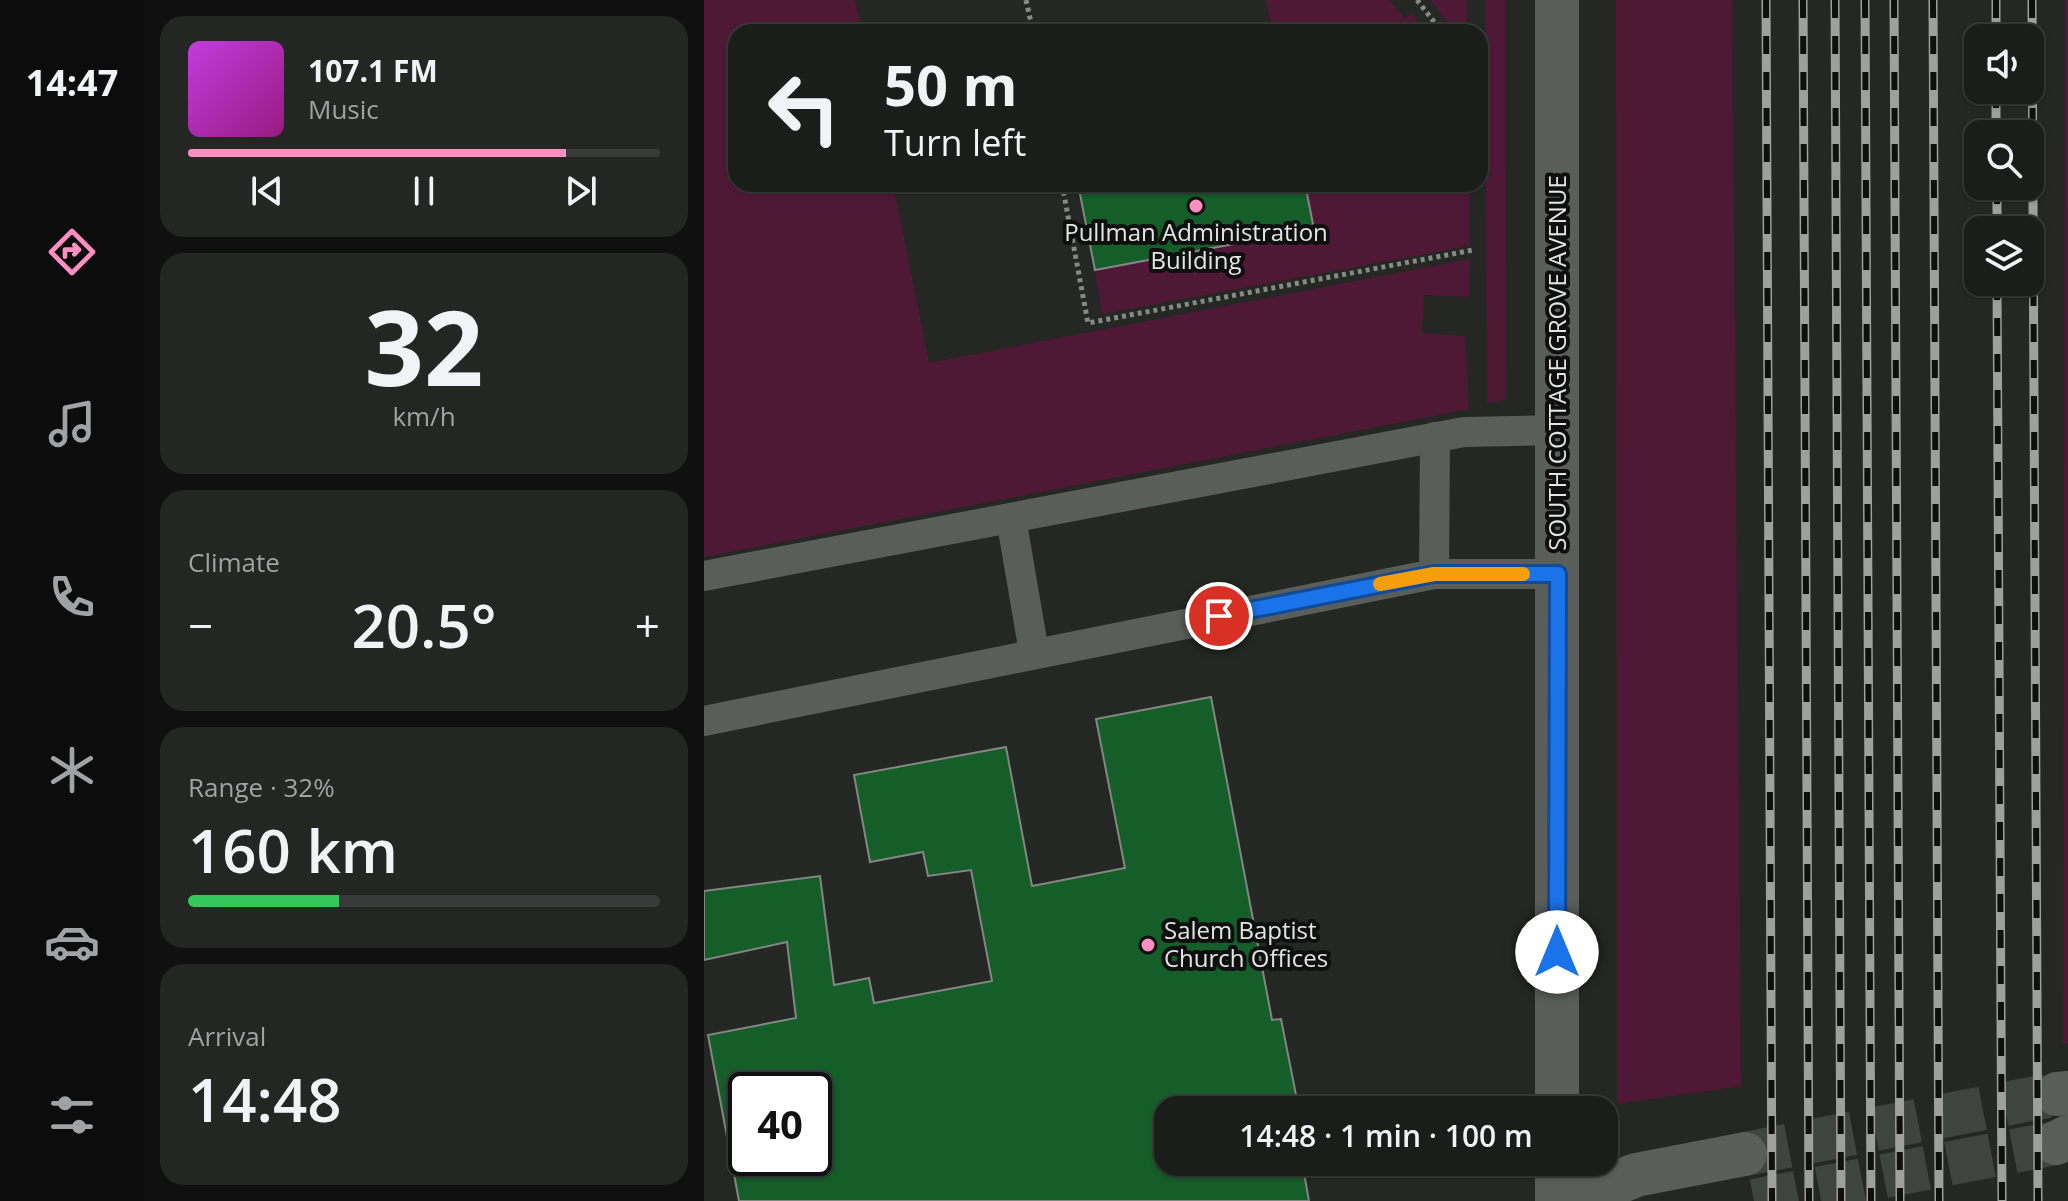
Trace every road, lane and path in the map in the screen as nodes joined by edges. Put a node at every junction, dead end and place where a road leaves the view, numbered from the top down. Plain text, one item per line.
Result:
1 (1026, 0) edge
2 (1417, 0) edge
3 (1557, 0) edge
4 (1031, 24) edge
5 (1436, 24) edge
6 (1063, 192) edge
7 (1473, 250) dead end
8 (1558, 430) junction
9 (1435, 437) junction
10 (1011, 518) junction
11 (1434, 574) junction
12 (1558, 574) junction
13 (704, 576) edge
14 (1034, 652) junction
15 (704, 721) edge
16 (1557, 1096) edge
17 (1745, 1154) tunnel mouth
18 (1557, 1176) edge
19 (1557, 1201) edge
20 (1572, 1201) edge

1 - 4 path
2 - 5 path
3 - 8 street, SOUTH COTTAGE GROVE AVENUE
6 - 7 path
8 - 9 lane
8 - 12 street, SOUTH COTTAGE GROVE AVENUE
9 - 10 lane
9 - 11 lane
10 - 13 lane
10 - 14 lane
11 - 12 lane
11 - 14 lane
12 - 16 street, SOUTH COTTAGE GROVE AVENUE
14 - 15 lane
17 - 20 street
18 - 19 street

